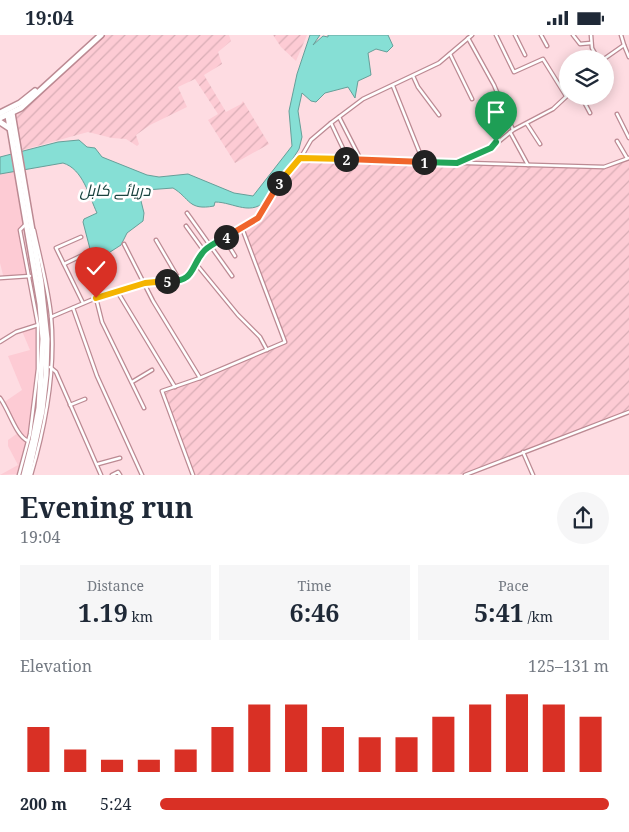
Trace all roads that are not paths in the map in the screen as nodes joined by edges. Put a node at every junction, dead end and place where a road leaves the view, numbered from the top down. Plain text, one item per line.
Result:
1 (96, 35) edge
2 (101, 35) edge
3 (472, 35) edge
4 (496, 35) edge
5 (515, 35) edge
6 (542, 35) edge
7 (573, 35) edge
8 (591, 35) edge
9 (621, 35) edge
10 (468, 38) junction
11 (591, 43) junction
12 (624, 45) junction
13 (547, 46) dead end
14 (594, 50) edge
15 (614, 52) edge
16 (450, 54) junction
17 (525, 55) dead end
18 (629, 57) edge
19 (56, 75) junction
20 (414, 76) junction
21 (559, 84) edge
22 (393, 86) junction
23 (472, 99) dead end
24 (559, 103) edge
25 (586, 105) edge
26 (9, 112) junction
27 (0, 113) edge
28 (590, 113) dead end
29 (616, 114) dead end
30 (439, 115) dead end
31 (339, 117) junction
32 (0, 118) edge
33 (0, 122) edge
34 (331, 123) junction
35 (527, 124) junction
36 (10, 131) junction
37 (512, 131) junction
38 (629, 137) edge
39 (617, 141) dead end
40 (15, 143) junction
41 (540, 144) dead end
42 (300, 158) junction
43 (628, 158) edge
44 (348, 159) junction
45 (361, 160) junction
46 (423, 161) junction
47 (457, 163) junction
48 (528, 165) junction
49 (187, 213) dead end
50 (27, 224) junction
51 (186, 226) dead end
52 (242, 228) junction
53 (81, 237) dead end
54 (224, 238) junction
55 (156, 240) dead end
56 (124, 244) dead end
57 (210, 247) junction
58 (204, 251) junction
59 (85, 254) dead end
60 (235, 256) dead end
61 (64, 264) junction
62 (197, 265) junction
63 (30, 276) junction
64 (232, 276) dead end
65 (0, 278) edge
66 (180, 281) junction
67 (145, 283) junction
68 (117, 291) junction
69 (96, 298) junction
70 (83, 304) junction
71 (73, 308) junction
72 (51, 317) junction
73 (38, 325) junction
74 (0, 342) edge
75 (267, 351) junction
76 (49, 357) junction
77 (40, 361) junction
78 (50, 367) junction
79 (152, 370) dead end
80 (200, 378) junction
81 (40, 380) junction
82 (132, 382) junction
83 (175, 387) junction
84 (0, 398) edge
85 (85, 399) dead end
86 (70, 405) junction
87 (144, 408) dead end
88 (629, 412) edge
89 (28, 441) junction
90 (523, 452) junction
91 (120, 458) dead end
92 (98, 464) junction
93 (19, 475) edge
94 (24, 475) edge
95 (30, 475) edge
96 (101, 475) edge
97 (112, 475) edge
98 (120, 475) edge
99 (142, 475) edge
100 (193, 475) edge
101 (466, 475) edge
102 (532, 475) edge

1 - 19 highway
2 - 19 highway
3 - 10 street
4 - 21 street
5 - 17 street
6 - 13 street
7 - 11 street
8 - 11 street
9 - 12 street
10 - 16 street
10 - 37 street
11 - 14 street
12 - 15 street
12 - 18 street
16 - 20 street
16 - 23 street
19 - 26 highway
20 - 22 street
20 - 30 street
22 - 31 street
22 - 46 street
24 - 35 street
25 - 28 street
26 - 27 highway
26 - 32 highway
26 - 36 highway
26 - 40 highway
29 - 38 street
31 - 34 street
31 - 45 street
33 - 36 highway
34 - 42 street
34 - 44 street
35 - 37 street
35 - 41 street
36 - 40 highway
37 - 47 street
37 - 48 street
39 - 43 street
40 - 50 highway
42 - 44 street
42 - 52 street
43 - 48 street
44 - 45 street
45 - 46 street
46 - 47 street
47 - 48 street
49 - 57 street
50 - 63 street
50 - 72 street
50 - 76 highway
50 - 77 highway
51 - 58 street
52 - 54 street
52 - 75 street
53 - 61 street
54 - 57 street
54 - 60 street
55 - 66 street
56 - 67 street
57 - 58 street
57 - 64 street
58 - 62 street
59 - 61 street
61 - 70 street
62 - 66 street
62 - 75 street
63 - 65 street
63 - 73 street
66 - 67 street
67 - 68 street
67 - 80 street
68 - 69 street
68 - 83 street
69 - 70 street
69 - 82 street
70 - 71 street
71 - 72 street
71 - 99 street
72 - 76 street
73 - 74 street
73 - 77 street
75 - 80 street
76 - 78 street
76 - 95 highway
77 - 81 highway
78 - 86 street
78 - 95 street
79 - 82 street
80 - 83 street
81 - 89 street
81 - 94 highway
82 - 87 street
83 - 100 street
84 - 89 street
85 - 86 street
86 - 92 street
88 - 90 street
89 - 93 street
90 - 101 street
90 - 102 street
91 - 92 street
92 - 96 street
97 - 98 street

